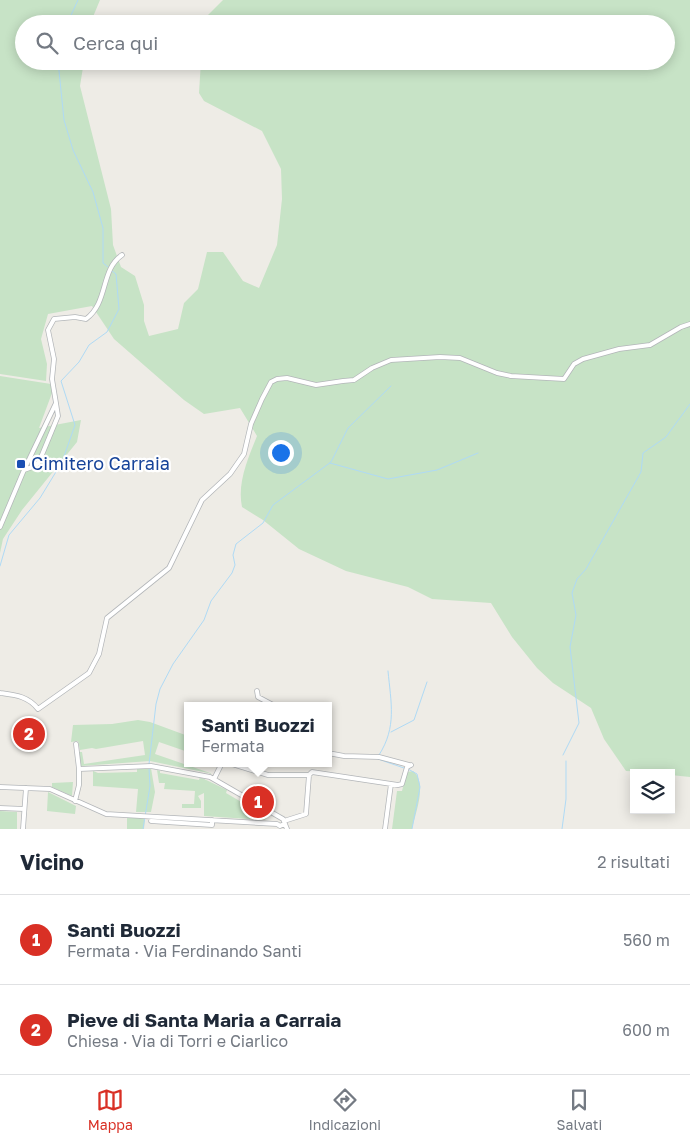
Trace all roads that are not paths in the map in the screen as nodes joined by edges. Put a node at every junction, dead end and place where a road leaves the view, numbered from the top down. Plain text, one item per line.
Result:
1 (122, 255) dead end
2 (690, 324) edge
3 (56, 404) junction
4 (37, 441) junction
5 (46, 445) junction
6 (24, 470) junction
7 (0, 526) edge
8 (257, 691) dead end
9 (0, 693) edge
10 (268, 702) edge
11 (76, 744) dead end
12 (332, 754) edge
13 (220, 767) edge
14 (242, 767) edge
15 (79, 769) junction
16 (309, 775) junction
17 (214, 779) junction
18 (391, 784) junction
19 (0, 787) edge
20 (26, 788) junction
21 (75, 801) junction
22 (0, 808) edge
23 (24, 809) junction
24 (150, 816) junction
25 (279, 819) junction
26 (212, 820) junction
27 (151, 822) junction
28 (277, 824) junction
29 (283, 825) edge
30 (151, 828) dead end
31 (23, 829) edge
32 (287, 829) edge
33 (385, 829) edge

1 - 3 street
2 - 9 street
3 - 4 street
3 - 5 street
4 - 5 street
4 - 6 street
5 - 6 street
6 - 7 street
8 - 10 street
11 - 15 street
12 - 18 street
13 - 17 street
14 - 16 street
15 - 17 street
15 - 21 street
16 - 18 street
16 - 29 street
17 - 25 street
18 - 33 street
19 - 20 street
20 - 21 street
20 - 23 street
21 - 24 street
22 - 23 street
23 - 31 street
24 - 26 street
24 - 27 street
25 - 28 street
25 - 29 street
26 - 27 street
26 - 28 street
27 - 30 street
28 - 29 street
29 - 32 street

